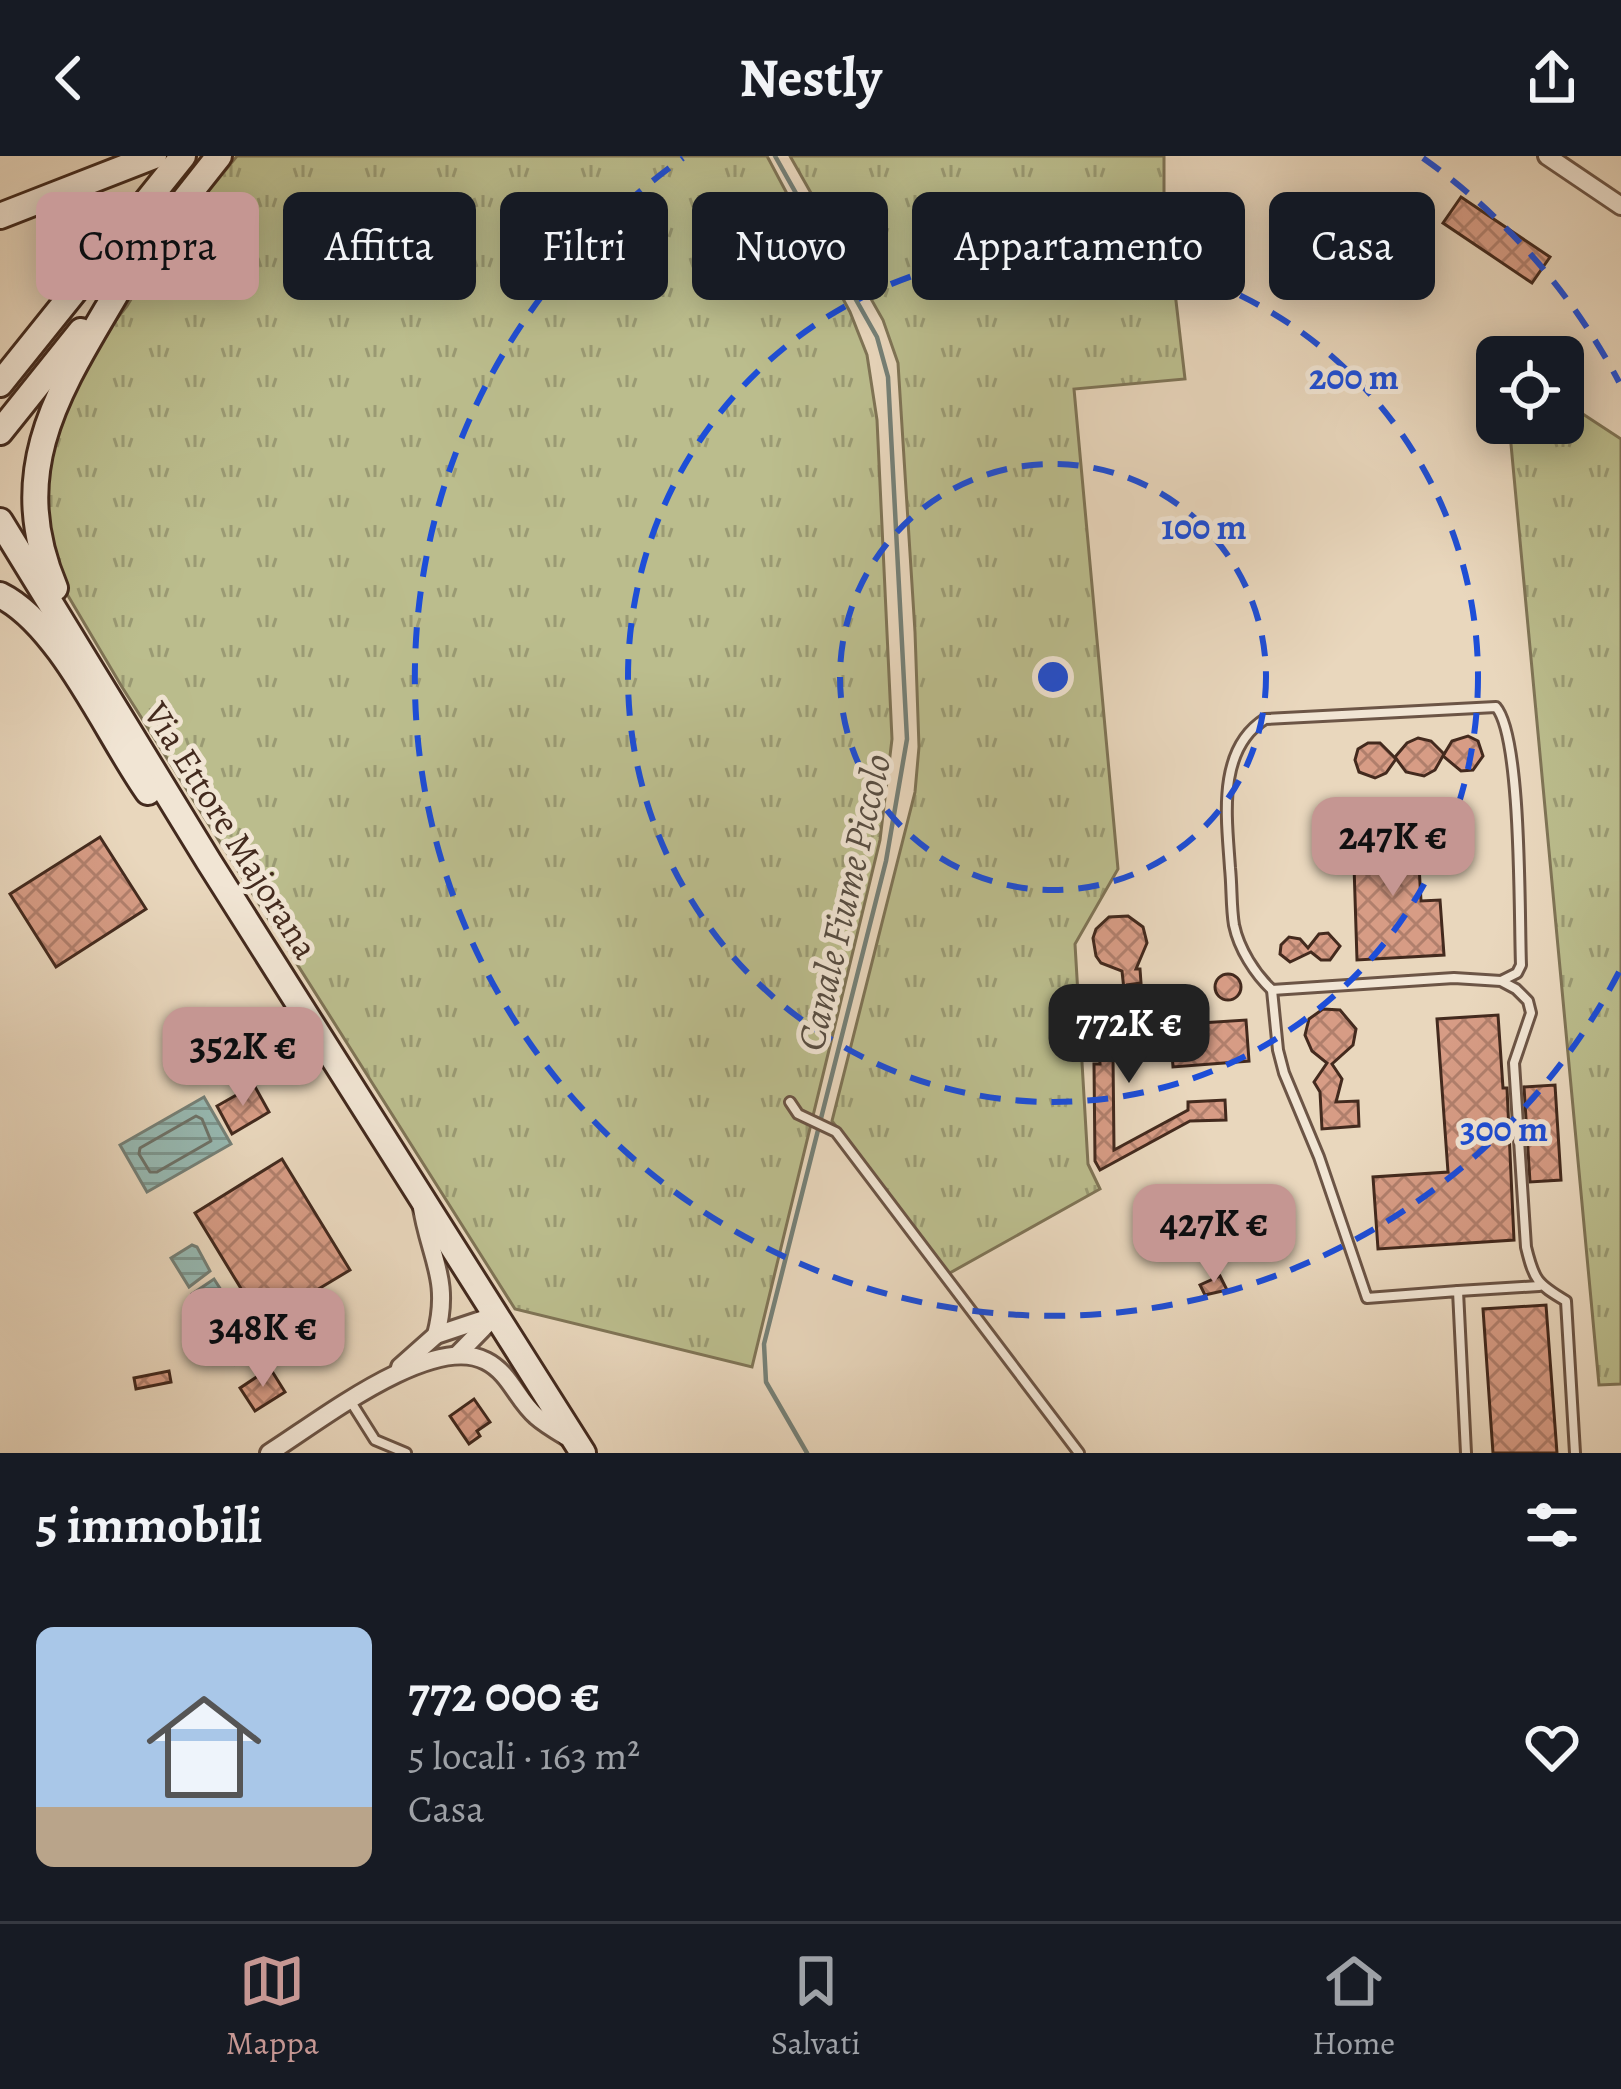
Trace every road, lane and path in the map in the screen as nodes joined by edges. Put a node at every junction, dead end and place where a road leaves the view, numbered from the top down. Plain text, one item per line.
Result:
1 (154, 156) edge
2 (183, 156) edge
3 (219, 156) edge
4 (1547, 156) edge
5 (191, 192) edge
6 (1621, 206) edge
7 (0, 216) edge
8 (105, 300) edge
9 (112, 300) edge
10 (0, 384) edge
11 (0, 432) edge
12 (0, 520) edge
13 (0, 595) edge
14 (208, 862) junction
15 (1501, 982) junction
16 (1272, 990) junction
17 (790, 1102) dead end
18 (420, 1195) junction
19 (1540, 1286) junction
20 (1458, 1292) junction
21 (496, 1316) junction
22 (436, 1335) junction
23 (458, 1354) junction
24 (386, 1380) junction
25 (351, 1402) junction
26 (580, 1449) edge
27 (269, 1453) edge
28 (406, 1453) edge
29 (1079, 1453) edge
30 (1466, 1453) edge
31 (1575, 1453) edge

1 - 7 main road
2 - 10 main road
3 - 5 main road
4 - 6 street
8 - 11 main road
9 - 14 main road
12 - 14 main road, Via Ettore Majorana
13 - 14 main road
14 - 18 main road, Via Ettore Majorana
15 - 16 lane
15 - 16 lane
15 - 19 lane
16 - 20 lane
17 - 29 lane
18 - 21 main road, Via Ettore Majorana
18 - 22 street
19 - 20 lane
19 - 31 lane
20 - 30 lane
21 - 22 street
21 - 23 street
21 - 26 main road, Via Ettore Majorana
22 - 24 street
23 - 24 street
23 - 26 street
24 - 25 street
25 - 27 street
25 - 28 lane

